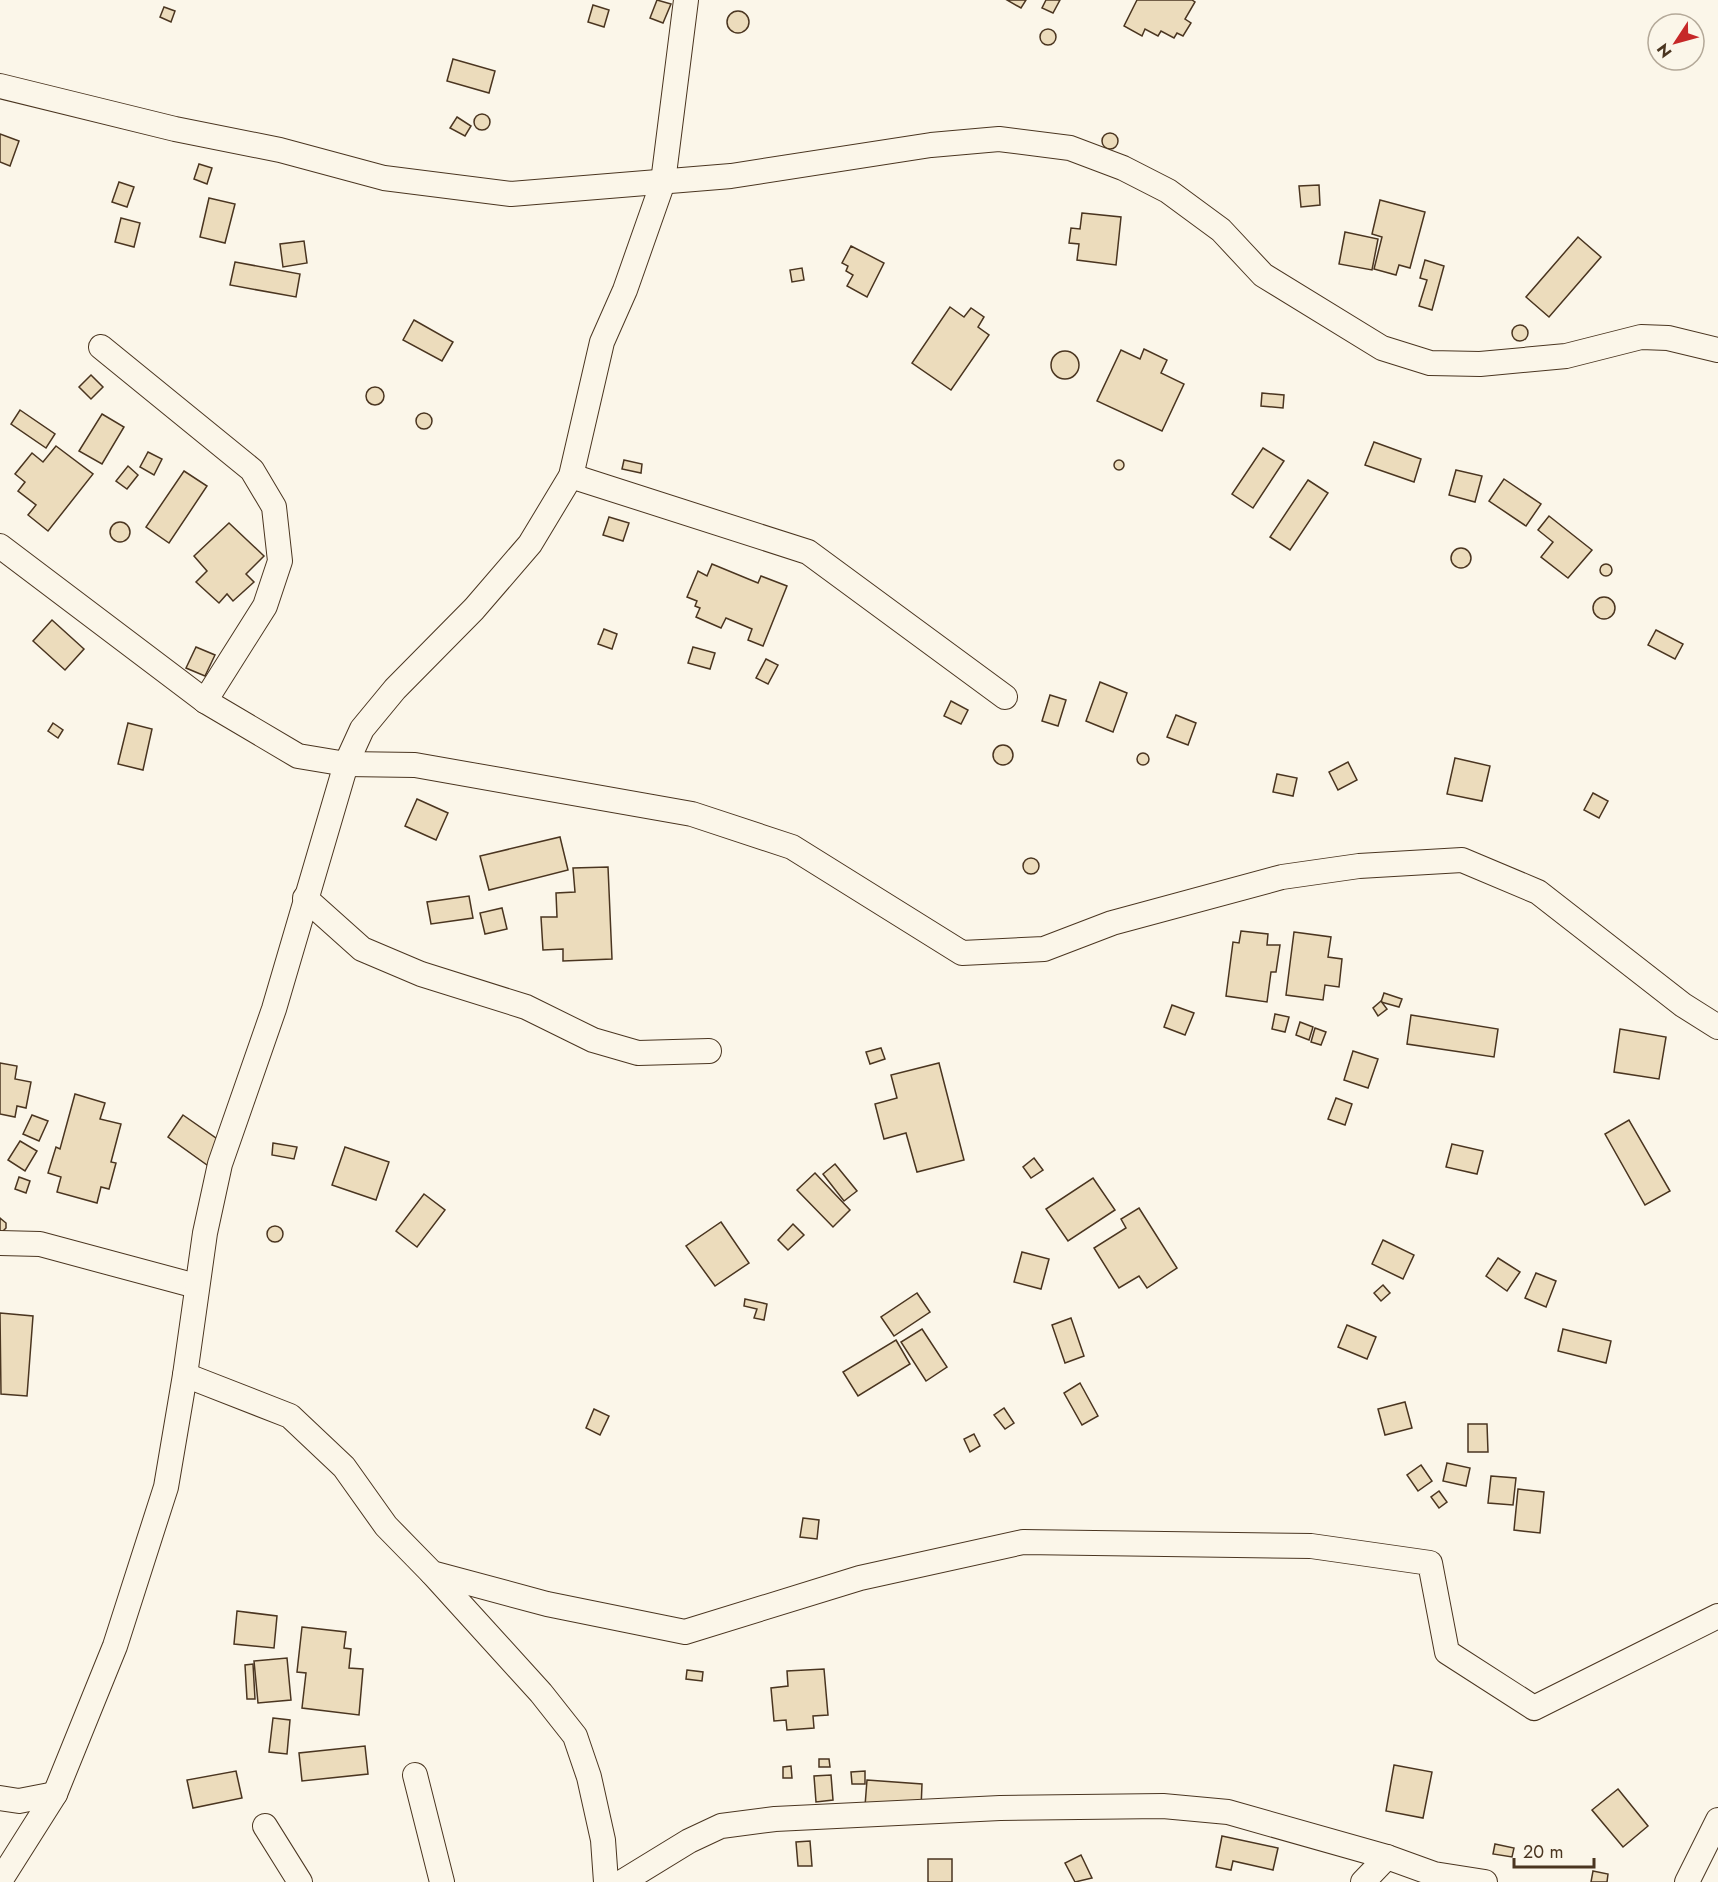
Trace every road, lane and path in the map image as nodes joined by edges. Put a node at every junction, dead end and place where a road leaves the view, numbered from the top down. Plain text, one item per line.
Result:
1 (686, 0) edge
2 (0, 86) edge
3 (663, 182) junction
4 (100, 347) dead end
5 (1718, 350) edge
6 (571, 476) junction
7 (0, 546) edge
8 (1005, 697) dead end
9 (205, 701) junction
10 (346, 764) junction
11 (305, 898) junction
12 (1718, 1027) edge
13 (709, 1052) dead end
14 (0, 1243) edge
15 (196, 1286) junction
16 (185, 1375) junction
17 (432, 1573) junction
18 (1718, 1616) edge
19 (415, 1775) dead end
20 (55, 1794) junction
21 (0, 1798) edge
22 (1718, 1820) edge
23 (265, 1826) dead end
24 (1386, 1857) junction
25 (0, 1881) edge
26 (300, 1882) edge
27 (442, 1882) edge
28 (606, 1882) edge
29 (622, 1882) edge
30 (1363, 1882) edge
31 (1485, 1882) edge
32 (1687, 1882) edge

1 - 3 street
2 - 3 street
3 - 5 street
3 - 6 street
4 - 9 street
6 - 8 street
6 - 10 street
7 - 9 street
9 - 10 street
10 - 11 street
10 - 12 street
11 - 13 street
11 - 15 street
14 - 15 street
15 - 16 street
16 - 17 street
16 - 20 street
17 - 18 street
17 - 28 street
19 - 27 street
20 - 21 street
20 - 25 street
22 - 32 street
23 - 26 street
24 - 29 street
24 - 30 street
24 - 31 street

